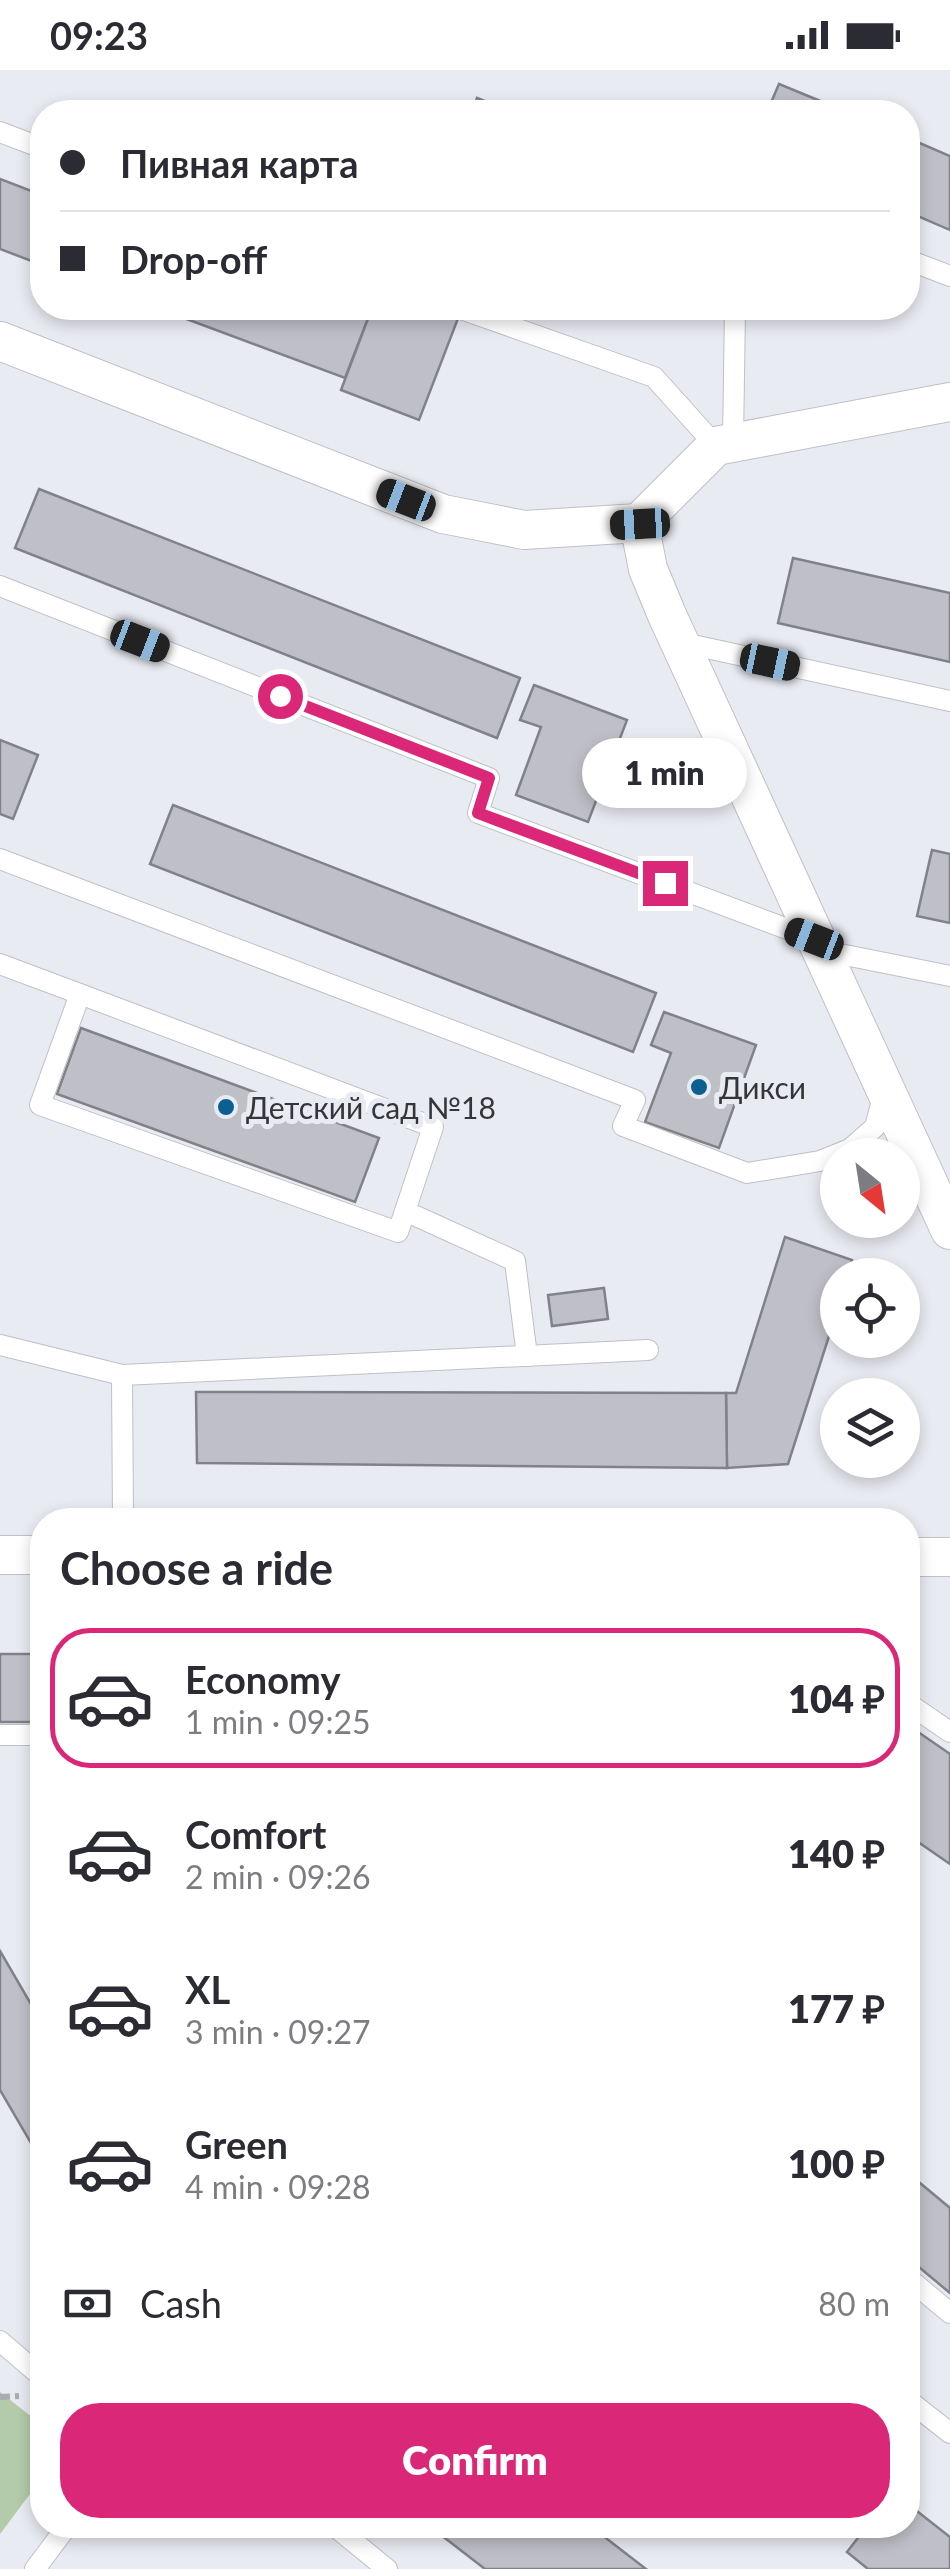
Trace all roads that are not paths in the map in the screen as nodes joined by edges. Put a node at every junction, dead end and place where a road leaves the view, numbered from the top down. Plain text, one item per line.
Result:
1 (0, 132) edge
2 (30, 143) edge
3 (920, 265) edge
4 (950, 276) edge
5 (494, 320) edge
6 (735, 320) edge
7 (0, 342) edge
8 (950, 402) edge
9 (725, 444) junction
10 (640, 524) junction
11 (0, 586) edge
12 (673, 628) junction
13 (950, 701) edge
14 (0, 859) edge
15 (816, 944) junction
16 (0, 964) edge
17 (950, 976) edge
18 (80, 994) junction
19 (885, 1091) junction
20 (406, 1211) junction
21 (950, 1230) edge
22 (0, 1344) edge
23 (648, 1350) dead end
24 (527, 1356) junction
25 (122, 1375) junction
26 (123, 1508) edge
27 (0, 1555) edge
28 (30, 1555) edge
29 (920, 1556) edge
30 (950, 1557) edge
31 (920, 1711) edge
32 (950, 1732) edge
33 (0, 1735) edge
34 (30, 1735) edge
35 (920, 2288) edge
36 (950, 2313) edge
37 (0, 2340) edge
38 (30, 2366) edge
39 (920, 2409) edge
40 (950, 2433) edge
41 (58, 2538) edge
42 (349, 2538) edge
43 (35, 2569) edge
44 (387, 2569) edge

1 - 2 lane
3 - 4 lane
5 - 9 lane
6 - 9 lane
7 - 10 street
8 - 9 street
9 - 10 street
10 - 12 street
11 - 15 lane
12 - 13 lane
12 - 15 street
14 - 19 lane
15 - 17 lane
15 - 19 street
16 - 18 lane
18 - 20 lane
18 - 20 lane
19 - 21 street
20 - 24 lane
22 - 25 lane
23 - 24 lane
24 - 25 lane
25 - 26 lane
27 - 28 street
29 - 30 street
31 - 32 lane
33 - 34 lane
35 - 36 lane
37 - 38 lane
39 - 40 lane
41 - 43 lane
42 - 44 lane

